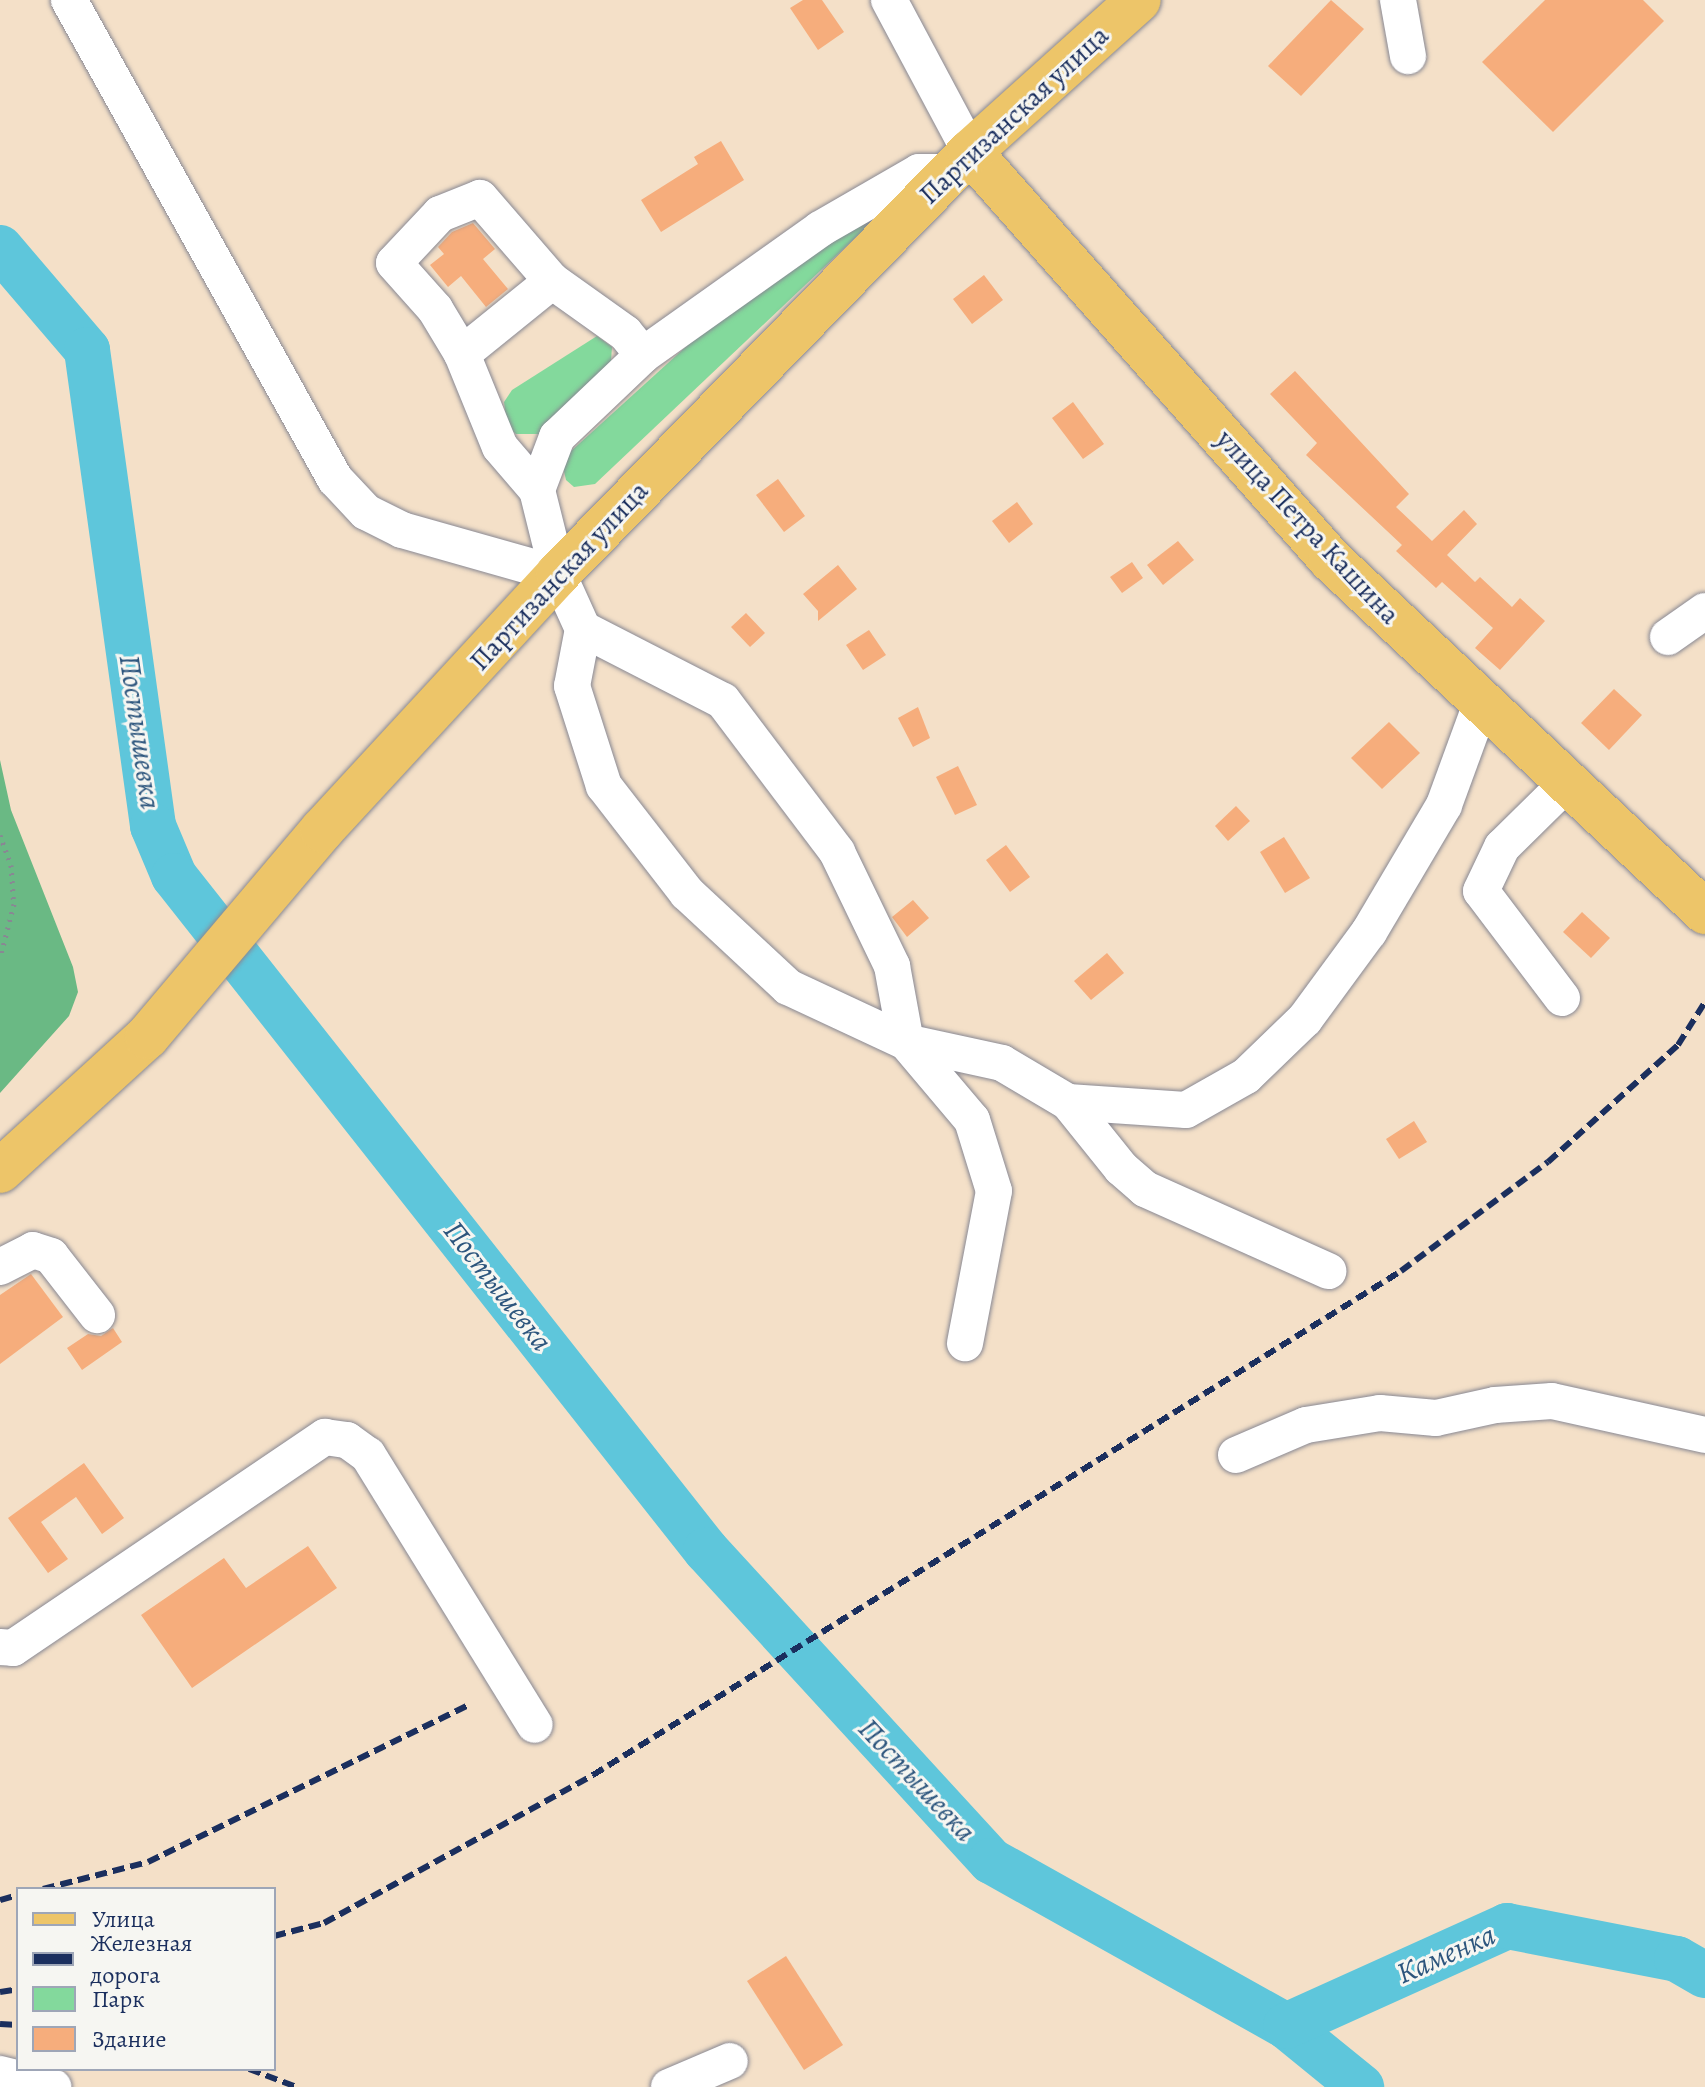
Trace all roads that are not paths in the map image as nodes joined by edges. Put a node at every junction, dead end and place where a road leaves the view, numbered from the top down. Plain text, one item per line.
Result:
1 (69, 0) edge
2 (889, 0) edge
3 (1139, 0) edge
4 (1398, 0) edge
5 (1408, 56) dead end
6 (960, 162) junction
7 (552, 281) junction
8 (462, 354) junction
9 (643, 355) junction
10 (537, 490) junction
11 (558, 574) junction
12 (1705, 611) edge
13 (583, 629) junction
14 (1668, 637) dead end
15 (1482, 701) junction
16 (1568, 782) junction
17 (1705, 912) edge
18 (1562, 998) dead end
19 (906, 1042) junction
20 (1068, 1102) junction
21 (0, 1171) edge
22 (0, 1267) edge
23 (1328, 1271) dead end
24 (97, 1315) dead end
25 (965, 1343) dead end
26 (1705, 1435) edge
27 (1236, 1455) dead end
28 (0, 1647) edge
29 (535, 1725) dead end
30 (730, 2061) dead end
31 (0, 2074) edge
32 (53, 2087) edge
33 (669, 2087) edge

1 - 11 street
2 - 6 street
3 - 6 main road, Партизанская улица
4 - 5 street
6 - 9 street
6 - 11 main road, Партизанская улица
6 - 15 main road, улица Петра Кашина
7 - 8 street
7 - 8 street
7 - 9 street
8 - 10 street
9 - 10 street
10 - 11 street
11 - 13 street
11 - 21 main road, Партизанская улица
12 - 14 street
13 - 19 street
13 - 19 street
15 - 16 main road, улица Петра Кашина
15 - 20 street
16 - 17 main road, улица Петра Кашина
16 - 18 street
19 - 20 street
19 - 25 street
20 - 23 street
22 - 24 street
26 - 27 street
28 - 29 street
30 - 33 street
31 - 32 street

